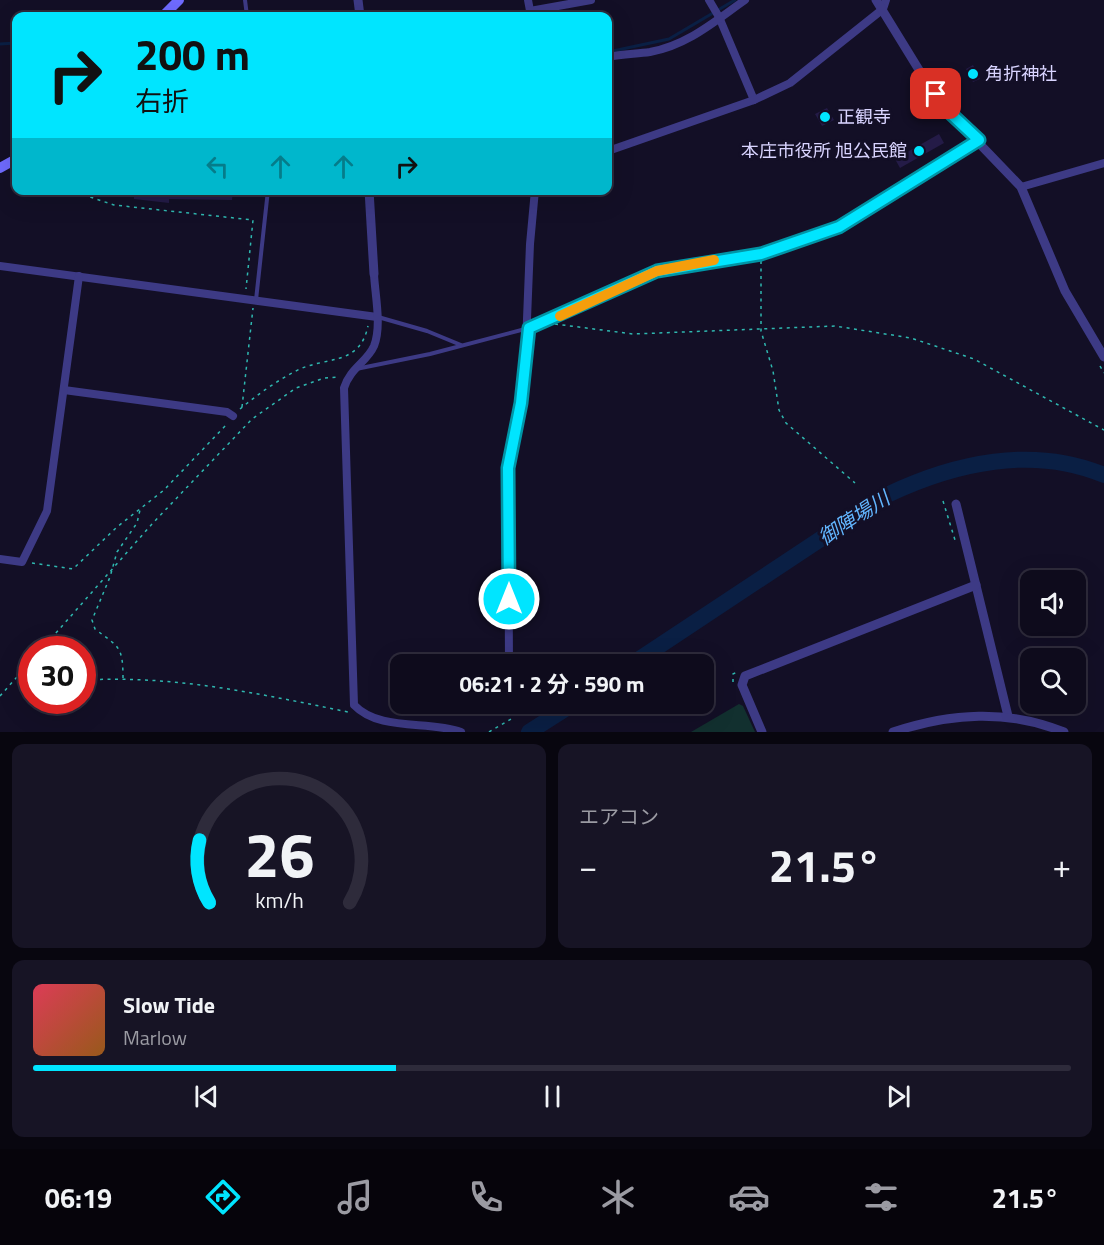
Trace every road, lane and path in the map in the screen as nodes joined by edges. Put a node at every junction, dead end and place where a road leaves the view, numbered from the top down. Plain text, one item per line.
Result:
1 (179, 0) edge
2 (591, 0) edge
3 (709, 0) edge
4 (745, 0) edge
5 (876, 0) edge
6 (884, 5) edge
7 (167, 12) edge
8 (539, 12) edge
9 (719, 18) junction
10 (612, 57) edge
11 (754, 100) junction
12 (979, 140) junction
13 (612, 150) edge
14 (1104, 164) edge
15 (1021, 187) junction
16 (84, 195) edge
17 (267, 195) edge
18 (369, 195) edge
19 (535, 195) edge
20 (761, 254) junction
21 (0, 266) edge
22 (374, 274) joint
23 (79, 276) junction
24 (244, 299) junction
25 (256, 300) junction
26 (373, 316) junction
27 (542, 323) junction
28 (529, 328) junction
29 (761, 331) junction
30 (462, 346) junction
31 (1102, 361) edge
32 (353, 368) junction
33 (1104, 373) edge
34 (347, 379) junction
35 (64, 390) junction
36 (242, 408) junction
37 (233, 416) junction
38 (1104, 430) edge
39 (855, 483) dead end
40 (956, 504) dead end
41 (140, 509) junction
42 (0, 559) edge
43 (22, 562) junction
44 (114, 565) junction
45 (976, 585) junction
46 (53, 636) edge
47 (509, 654) edge
48 (18, 676) edge
49 (123, 678) junction
50 (96, 679) edge
51 (0, 696) edge
52 (511, 714) edge
53 (366, 715) junction
54 (1008, 716) junction
55 (462, 732) edge
56 (489, 732) edge
57 (762, 732) edge
58 (893, 732) edge
59 (1064, 732) edge

1 - 7 main road
2 - 8 street
3 - 9 street
4 - 9 street
5 - 6 street
6 - 11 street
6 - 12 street
9 - 10 street
9 - 11 street
11 - 13 street
12 - 15 street
12 - 20 lane
14 - 15 street
15 - 31 street
16 - 24 path
17 - 25 lane
18 - 22 street
19 - 28 street
20 - 27 lane
20 - 29 path
21 - 23 street
22 - 26 street
23 - 24 street
23 - 35 street
24 - 25 street
25 - 26 street
25 - 36 path
26 - 30 lane
26 - 32 street
26 - 36 path
27 - 28 lane
27 - 29 path
28 - 30 lane
28 - 47 street
29 - 38 path
29 - 39 path
30 - 32 lane
31 - 33 path
32 - 34 street
34 - 44 path
34 - 53 street
35 - 37 street
35 - 43 street
36 - 37 path
37 - 41 path
40 - 45 street
41 - 43 path
41 - 44 path
42 - 43 street
44 - 46 path
44 - 49 path
45 - 54 street
45 - 57 street
48 - 51 path
49 - 50 path
49 - 53 path
52 - 56 path
53 - 55 street
54 - 58 street
54 - 59 street

